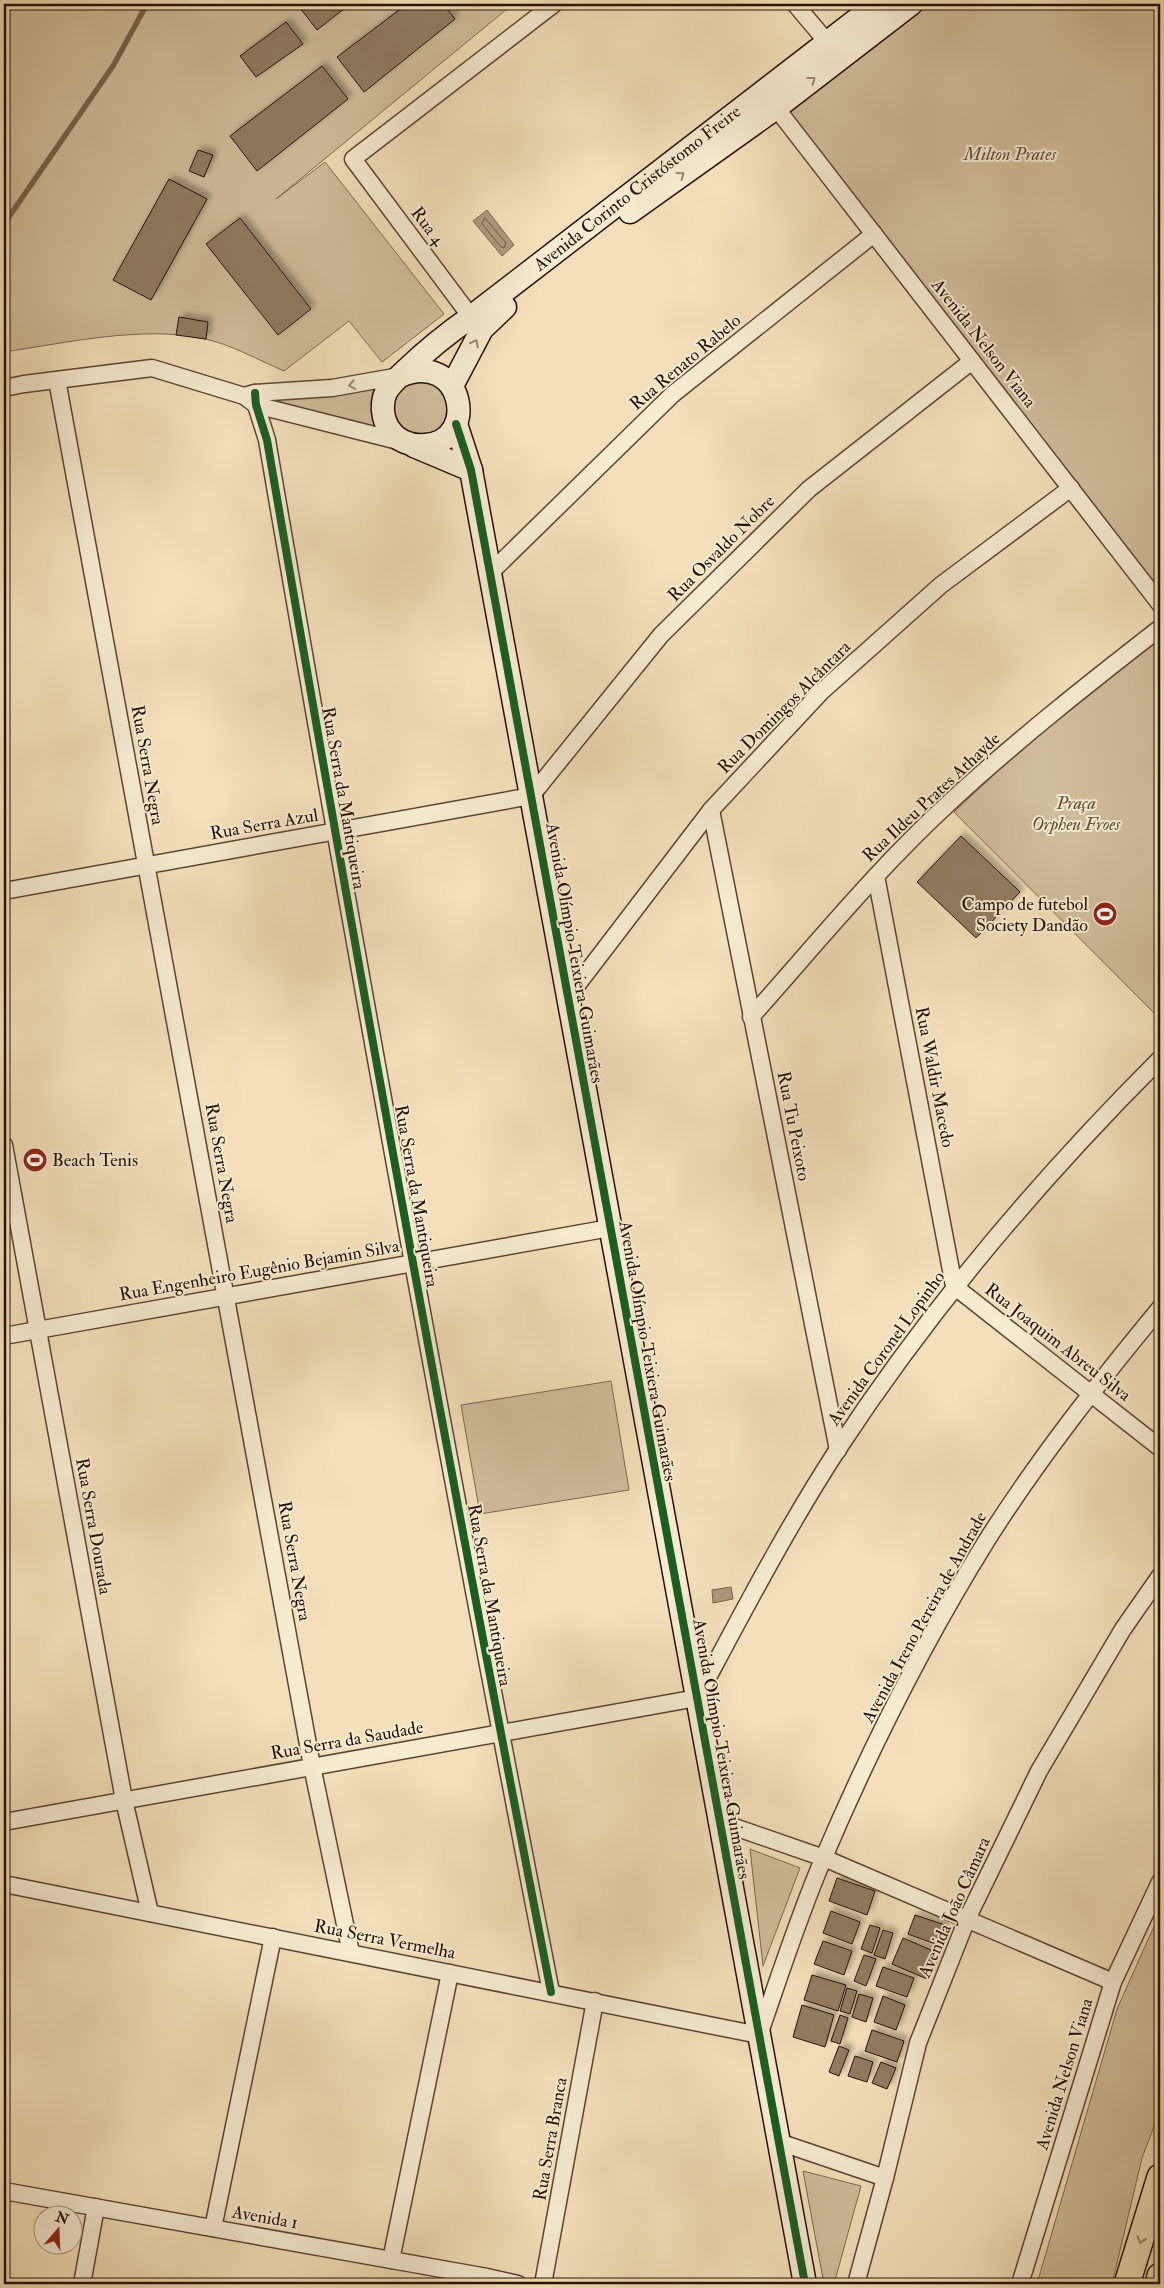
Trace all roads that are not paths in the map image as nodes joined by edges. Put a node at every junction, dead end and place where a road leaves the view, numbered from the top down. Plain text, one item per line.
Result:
1 (554, 4) edge
2 (795, 4) edge
3 (877, 4) edge
4 (911, 4) edge
5 (827, 42) junction
6 (769, 99) junction
7 (618, 212) junction
8 (874, 234) junction
9 (471, 317) junction
10 (972, 361) junction
11 (400, 376) junction
12 (57, 380) junction
13 (452, 386) junction
14 (4, 388) edge
15 (259, 399) junction
16 (456, 424) junction
17 (408, 444) junction
18 (471, 470) junction
19 (1071, 488) junction
20 (490, 573) junction
21 (1160, 604) edge
22 (1160, 628) edge
23 (531, 796) junction
24 (711, 810) junction
25 (334, 832) junction
26 (146, 865) junction
27 (876, 876) junction
28 (4, 891) edge
29 (568, 997) junction
30 (752, 1017) junction
31 (1160, 1059) edge
32 (4, 1145) edge
33 (610, 1228) junction
34 (414, 1263) junction
35 (954, 1286) junction
36 (226, 1296) junction
37 (1160, 1308) edge
38 (38, 1330) junction
39 (4, 1336) edge
40 (1090, 1393) junction
41 (1160, 1448) edge
42 (838, 1450) junction
43 (1160, 1576) edge
44 (697, 1698) junction
45 (500, 1733) junction
46 (312, 1766) junction
47 (124, 1800) junction
48 (4, 1822) edge
49 (720, 1822) junction
50 (824, 1858) junction
51 (1160, 1882) edge
52 (4, 1884) edge
53 (150, 1913) junction
54 (967, 1919) junction
55 (273, 1937) junction
56 (351, 1953) junction
57 (450, 1973) junction
58 (1113, 1982) junction
59 (551, 1992) junction
60 (596, 2002) junction
61 (759, 2035) junction
62 (779, 2142) junction
63 (1160, 2177) edge
64 (885, 2178) junction
65 (4, 2191) edge
66 (96, 2207) junction
67 (213, 2228) junction
68 (391, 2260) junction
69 (1160, 2276) edge
70 (82, 2284) edge
71 (518, 2284) edge
72 (543, 2284) edge
73 (805, 2284) edge
74 (856, 2284) edge
75 (1020, 2284) edge
76 (1128, 2284) edge
77 (1158, 2284) edge

1 - 9 street, Rua 4
2 - 5 street
3 - 5 street, Avenida Corinto Cristóstomo Freire
6 -> 4 street, Avenida Corinto Cristóstomo Freire
5 - 6 street, Avenida Corinto Cristóstomo Freire
6 - 7 street, Avenida Corinto Cristóstomo Freire
6 - 8 street, Avenida Nelson Viana
7 - 9 street, Avenida Corinto Cristóstomo Freire
13 -> 7 street, Avenida Corinto Cristóstomo Freire
8 - 10 street, Avenida Nelson Viana
8 - 20 street, Rua Renato Rabelo
9 - 11 street, Avenida Corinto Cristóstomo Freire
10 - 19 street, Avenida Nelson Viana
10 - 23 street, Rua Osvaldo Nobre
11 - 13 street
11 -> 15 street
11 - 17 street, Avenida Corinto Cristóstomo Freire
12 - 14 street
12 - 15 street
12 - 26 street, Rua Serra Negra
13 - 16 street
15 - 17 street
15 - 25 street, Rua Serra da Mantiqueira
16 - 17 street
16 - 18 street, Avenida Olímpio Teixiera Guimarães
17 - 18 street, Avenida Corinto Cristóstomo Freire
18 - 20 street, Avenida Olímpio Teixiera Guimarães
19 - 21 street, Avenida Nelson Viana
19 - 24 street, Rua Domingos Alcântara
20 - 23 street, Avenida Olímpio Teixiera Guimarães
22 - 27 street, Rua Ildeu Prates Athayde
23 - 25 street, Rua Serra Azul
23 - 29 street, Avenida Olímpio Teixiera Guimarães
24 - 29 street, Rua Domingos Alcântara
24 - 30 street, Rua Tu Peixoto
25 - 26 street, Rua Serra Azul
25 - 34 street, Rua Serra da Mantiqueira
26 - 28 street, Rua Serra Azul
26 - 36 street, Rua Serra Negra
27 - 30 street, Rua Ildeu Prates Athayde
27 - 35 street, Rua Waldir Macedo
29 - 33 street, Avenida Olímpio Teixiera Guimarães
30 - 42 street, Rua Tu Peixoto
31 - 35 street, Avenida Coronel Lopinho
32 - 38 street, Rua Serra Dourada
33 - 34 street, Rua Engenheiro Eugênio Bejamin Silva
33 - 44 street, Avenida Olímpio Teixiera Guimarães
34 - 36 street, Rua Engenheiro Eugênio Bejamin Silva
34 - 45 street, Rua Serra da Mantiqueira
35 - 40 street, Rua Joaquim Abreu Silva
35 - 42 street, Avenida Coronel Lopinho
36 - 38 street, Rua Engenheiro Eugênio Bejamin Silva
36 - 46 street, Rua Serra Negra
37 - 40 street, Avenida Ireno Pereira de Andrade
38 - 39 street, Rua Engenheiro Eugênio Bejamin Silva
38 - 47 street, Rua Serra Dourada
40 - 41 street, Rua Joaquim Abreu Silva
40 - 50 street, Avenida Ireno Pereira de Andrade
42 - 44 street, Avenida Coronel Lopinho
43 - 54 street, Avenida João Câmara
44 - 45 street, Rua Serra da Saudade
44 - 49 street, Avenida Olímpio Teixiera Guimarães
45 - 46 street, Rua Serra da Saudade
45 - 59 street, Rua Serra da Mantiqueira
46 - 47 street, Rua Serra da Saudade
46 - 56 street, Rua Serra Negra
47 - 48 street, Rua Serra da Saudade
47 - 53 street, Rua Serra Dourada
49 - 50 street
49 - 61 street, Avenida Olímpio Teixiera Guimarães
50 - 54 street
50 - 61 street, Avenida Ireno Pereira de Andrade
51 - 58 street, Avenida Nelson Viana
52 - 53 street, Rua Serra Vermelha
53 - 55 street, Rua Serra Vermelha
54 - 58 street
54 - 64 street, Avenida João Câmara
55 - 56 street, Rua Serra Vermelha
55 - 67 street
56 - 57 street, Rua Serra Vermelha
57 - 59 street, Rua Serra Vermelha
57 - 68 street
58 - 75 street, Avenida Nelson Viana
59 - 60 street, Rua Serra Vermelha
60 - 61 street, Rua Serra Vermelha
60 - 72 street, Rua Serra Branca
61 - 62 street, Avenida Olímpio Teixiera Guimarães
62 - 64 street
62 - 73 street, Avenida Olímpio Teixiera Guimarães
63 -> 76 main road
64 - 74 street, Avenida João Câmara
65 - 66 street, Avenida 1
66 - 67 street, Avenida 1
66 - 70 street
67 - 68 street, Avenida 1
68 - 71 street, Avenida 1
69 - 77 main road

